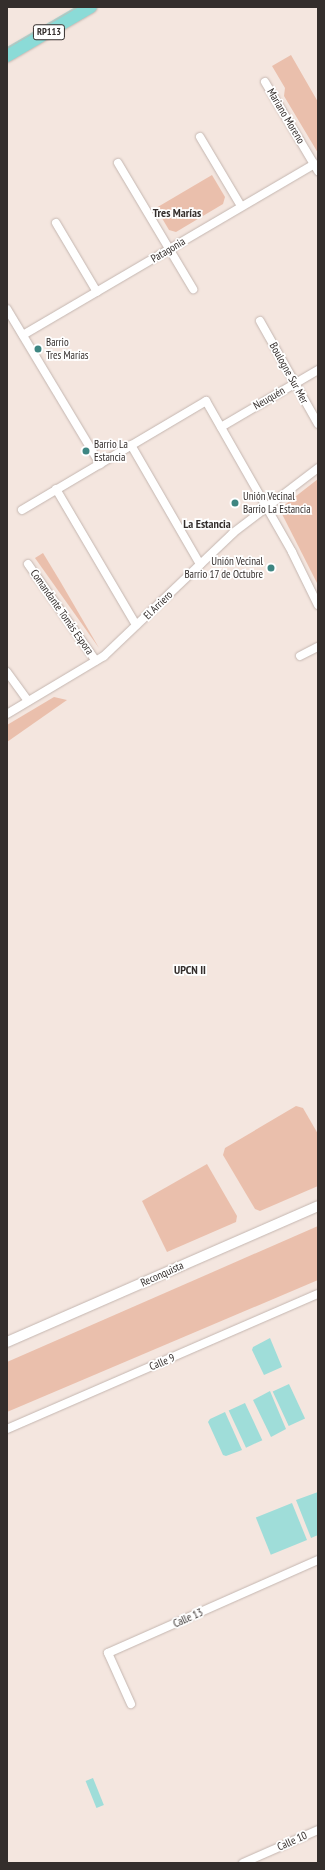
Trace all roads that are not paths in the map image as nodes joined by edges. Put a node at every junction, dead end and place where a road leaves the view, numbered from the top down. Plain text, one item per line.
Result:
1 (91, 7) edge
2 (7, 56) edge
3 (265, 82) dead end
4 (200, 137) dead end
5 (118, 163) dead end
6 (316, 168) edge
7 (241, 206) junction
8 (56, 224) dead end
9 (169, 249) junction
10 (192, 289) dead end
11 (96, 292) junction
12 (7, 310) edge
13 (260, 321) dead end
14 (23, 335) junction
15 (318, 370) edge
16 (295, 384) junction
17 (318, 424) edge
18 (221, 427) junction
19 (131, 445) junction
20 (100, 464) junction
21 (318, 468) edge
22 (56, 489) junction
23 (266, 507) junction
24 (22, 510) dead end
25 (28, 564) dead end
26 (200, 564) junction
27 (318, 605) edge
28 (136, 625) junction
29 (318, 648) edge
30 (300, 656) dead end
31 (96, 660) junction
32 (7, 672) edge
33 (28, 701) junction
34 (7, 714) edge
35 (318, 1206) edge
36 (318, 1294) edge
37 (7, 1342) edge
38 (7, 1429) edge
39 (318, 1560) edge
40 (131, 1704) dead end
41 (318, 1830) edge
42 (243, 1863) edge

1 - 2 main road, RP113
3 - 6 street, Mariano Moreno
4 - 7 street
5 - 9 street
6 - 7 street, Patagonia
7 - 9 street, Patagonia
8 - 11 street
9 - 10 street
9 - 11 street, Patagonia
11 - 14 street, Patagonia
12 - 14 street
13 - 16 street, Boulogne Sur Mer
14 - 20 street
15 - 16 street, Neuquén
16 - 17 street, Boulogne Sur Mer
16 - 18 street, Neuquén
18 - 19 street
18 - 23 street
19 - 20 street
19 - 26 street
20 - 22 street
21 - 23 street, El Arriero
22 - 24 street
22 - 28 street
23 - 26 street, El Arriero
23 - 27 street
25 - 31 street, Comandante Tomás Espora
26 - 28 street, El Arriero
28 - 31 street, El Arriero
29 - 30 street
31 - 33 street, El Arriero
32 - 33 street
33 - 34 street, El Arriero
35 - 37 street, Reconquista
36 - 38 street, Calle 9
39 - 40 street, Calle 13
41 - 42 street, Calle 10

